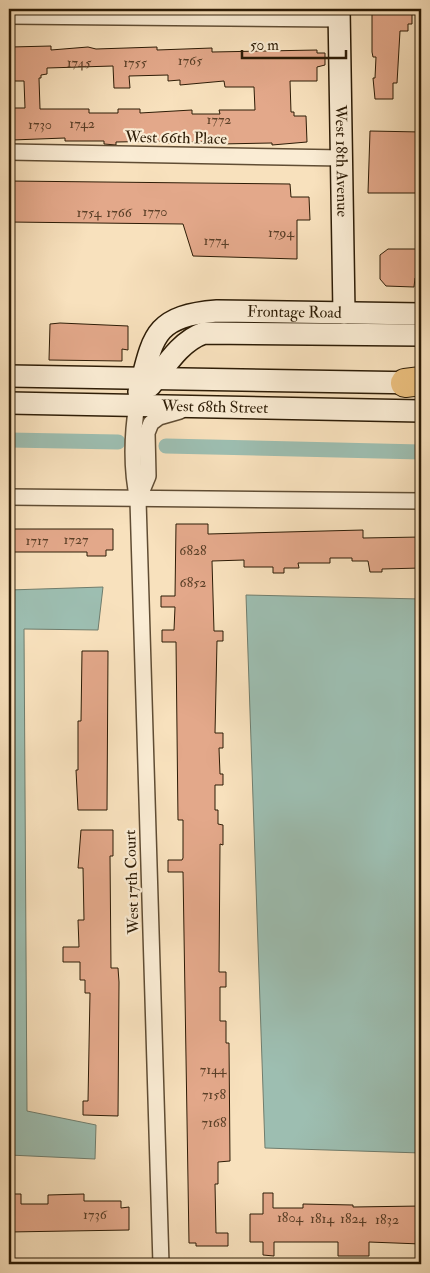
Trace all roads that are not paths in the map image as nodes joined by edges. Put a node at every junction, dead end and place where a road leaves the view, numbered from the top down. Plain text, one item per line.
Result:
1 (84, 13) edge
2 (339, 14) edge
3 (9, 16) edge
4 (9, 152) edge
5 (342, 158) junction
6 (344, 313) junction
7 (421, 314) edge
8 (314, 334) junction
9 (421, 335) edge
10 (193, 336) junction
11 (9, 376) edge
12 (150, 378) junction
13 (210, 379) junction
14 (416, 382) edge
15 (9, 403) edge
16 (136, 404) junction
17 (196, 406) junction
18 (421, 411) edge
19 (9, 497) edge
20 (138, 500) junction
21 (421, 501) edge
22 (161, 1264) edge

1 - 2 street
1 - 3 street
2 - 5 street, West 18th Avenue
4 - 5 street, West 66th Place
5 - 6 street, West 18th Avenue
6 - 7 street, Frontage Road
6 - 8 street
6 - 12 street, Frontage Road
8 - 9 street, Frontage Road
8 - 10 street, Frontage Road
10 - 12 street
10 - 13 street
11 - 12 street, West 68th Street
12 - 13 street, West 68th Street
12 - 16 street
13 - 14 street, West 68th Street
15 - 16 street, West 68th Street
16 - 17 street, West 68th Street
16 - 20 street, West 17th Court
17 - 18 street, West 68th Street
17 - 20 street, West 17th Court
19 - 20 street
20 - 21 street
20 - 22 street, West 17th Court

